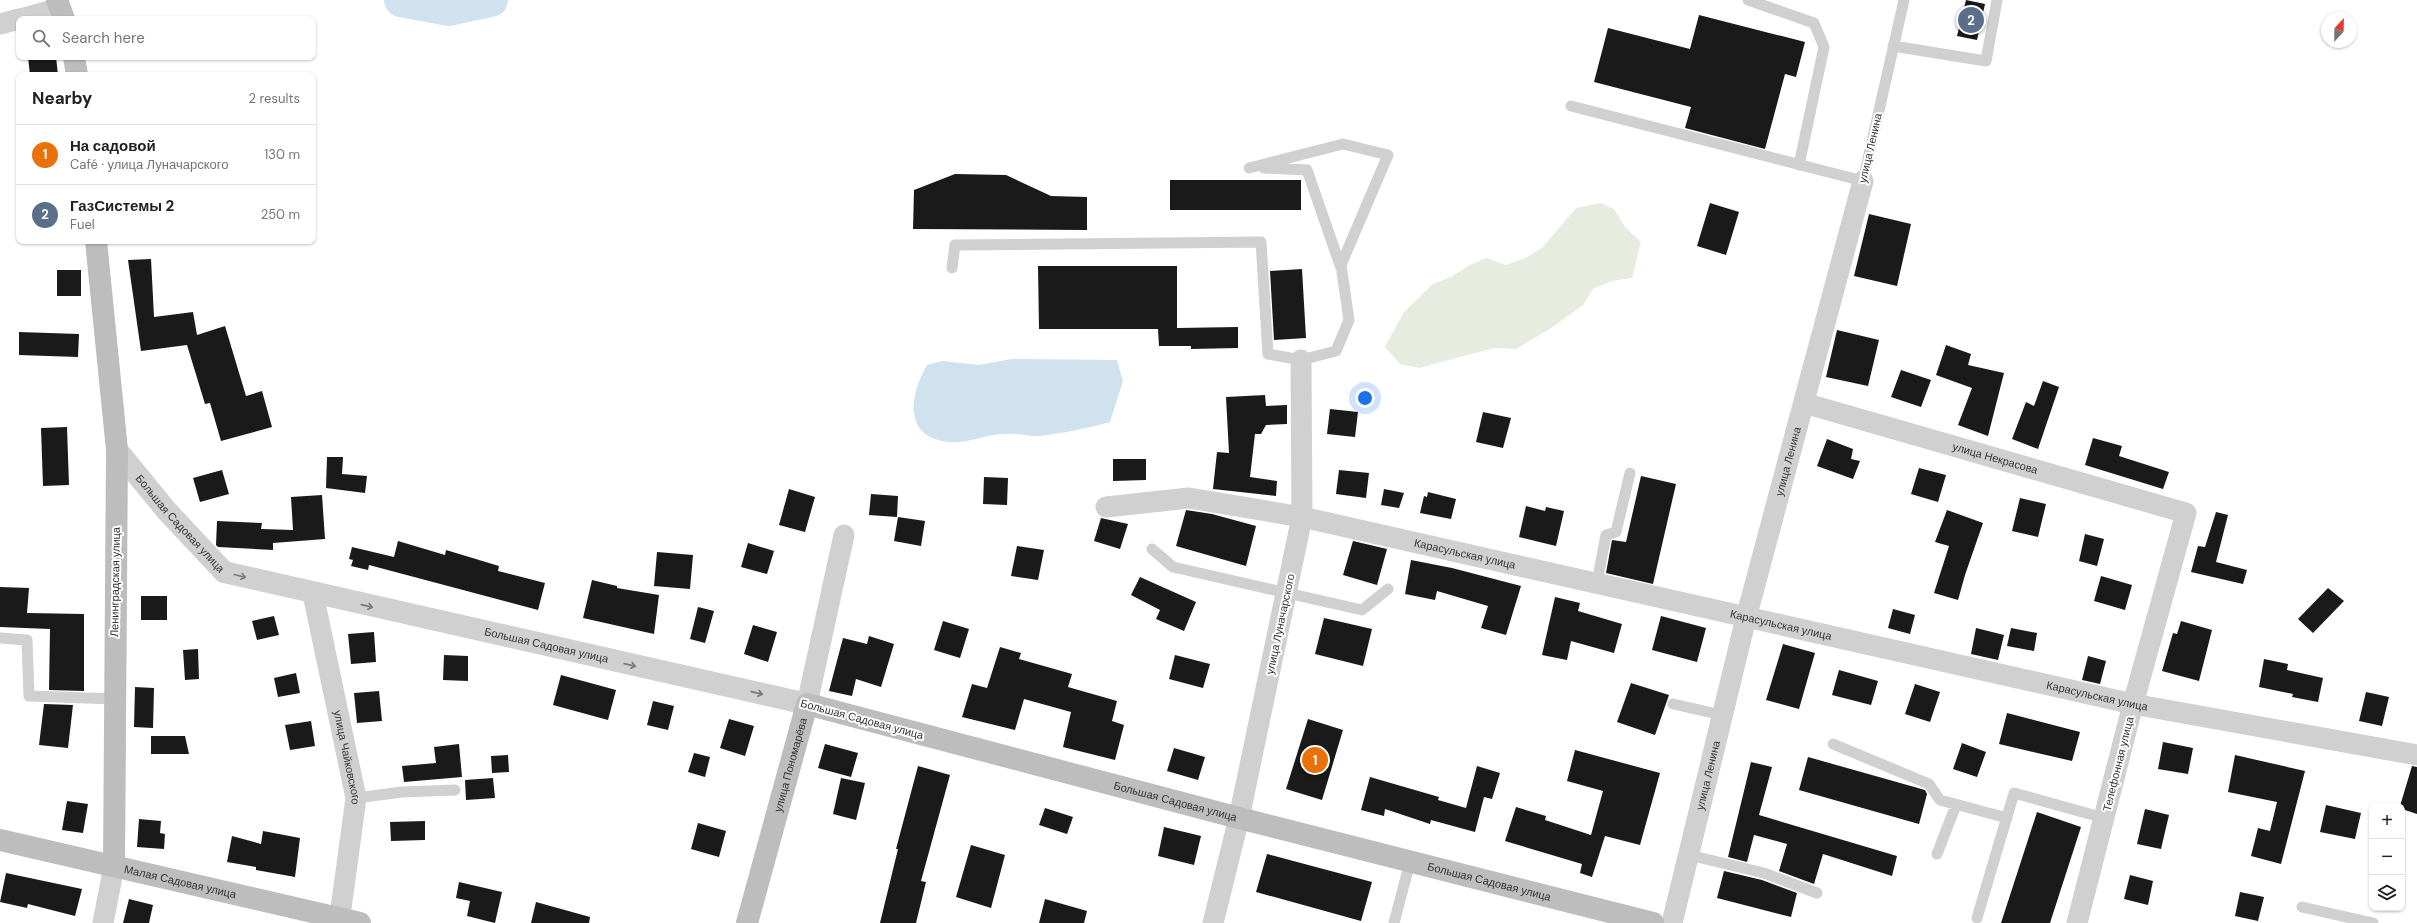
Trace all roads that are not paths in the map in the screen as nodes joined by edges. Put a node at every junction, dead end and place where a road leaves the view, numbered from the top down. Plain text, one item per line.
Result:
1 (1748, 0) edge
2 (1904, 0) edge
3 (1997, 0) edge
4 (60, 9) edge
5 (32, 16) edge
6 (16, 20) edge
7 (0, 24) edge
8 (1893, 46) junction
9 (74, 60) edge
10 (76, 72) edge
11 (1571, 106) dead end
12 (1799, 165) junction
13 (1863, 181) junction
14 (96, 244) edge
15 (952, 268) dead end
16 (1342, 271) junction
17 (1301, 360) junction
18 (1804, 403) junction
19 (117, 450) junction
20 (1630, 473) dead end
21 (1106, 507) dead end
22 (2186, 513) joint
23 (1302, 517) junction
24 (844, 535) dead end
25 (1152, 549) dead end
26 (1597, 582) junction
27 (1388, 588) dead end
28 (1286, 593) junction
29 (313, 594) junction
30 (1746, 618) junction
31 (0, 638) edge
32 (114, 699) junction
33 (807, 704) junction
34 (1673, 704) dead end
35 (2133, 704) junction
36 (1722, 715) junction
37 (1833, 744) dead end
38 (2417, 754) edge
39 (455, 790) dead end
40 (356, 798) junction
41 (1956, 804) junction
42 (1239, 818) junction
43 (2007, 818) junction
44 (2104, 818) junction
45 (0, 840) edge
46 (1937, 854) dead end
47 (1689, 855) junction
48 (1410, 862) junction
49 (114, 866) junction
50 (1817, 893) dead end
51 (2302, 907) dead end
52 (1978, 918) dead end
53 (339, 920) edge
54 (103, 923) edge
55 (360, 923) edge
56 (746, 923) edge
57 (1213, 923) edge
58 (1394, 923) edge
59 (1654, 923) edge
60 (1672, 923) edge
61 (2077, 923) edge
62 (2373, 923) edge

1 - 12 lane
2 - 8 lane, улица Ленина
3 - 8 lane
4 - 5 street
6 - 7 street
8 - 13 lane, улица Ленина
9 - 10 main road
11 - 12 lane
12 - 13 lane
13 - 18 street, улица Ленина
14 - 19 main road, Ленинградская улица
15 - 17 lane
16 - 16 lane
16 - 17 lane
17 - 23 street
18 - 22 street, улица Некрасова
18 - 30 street, улица Ленина
19 -> 29 street, Большая Садовая улица
19 - 32 main road, Ленинградская улица
20 - 26 lane
21 - 23 street
22 - 35 street, Телефонная улица
23 - 26 street, Карасульская улица
23 - 28 street, улица Луначарского
24 - 33 street, улица Пономарёва
25 - 28 lane
26 - 30 street, Карасульская улица
27 - 28 lane
28 - 42 street, улица Луначарского
29 -> 33 street, Большая Садовая улица
29 - 40 street, улица Чайковского
30 - 35 street, Карасульская улица
30 - 36 street, улица Ленина
31 - 32 lane
32 - 49 main road, Ленинградская улица
33 - 42 main road, Большая Садовая улица
33 - 56 main road, улица Пономарёва
34 - 36 lane
35 - 38 street, Карасульская улица
35 - 44 street, Телефонная улица
36 - 47 street, улица Ленина
37 - 41 lane
39 - 40 lane
40 - 53 street, улица Чайковского
41 - 43 lane
41 - 46 lane
42 - 48 main road, Большая Садовая улица
42 - 57 street, улица Луначарского
43 - 44 lane
43 - 52 lane
44 - 61 street, Телефонная улица
45 - 49 main road, Малая Садовая улица
47 - 50 lane
47 - 60 street, улица Ленина
48 - 58 lane
48 - 59 main road, Большая Садовая улица
49 - 53 main road, Малая Садовая улица
49 - 54 street, Ленинградская улица
51 - 62 lane
53 - 55 main road, Малая Садовая улица

